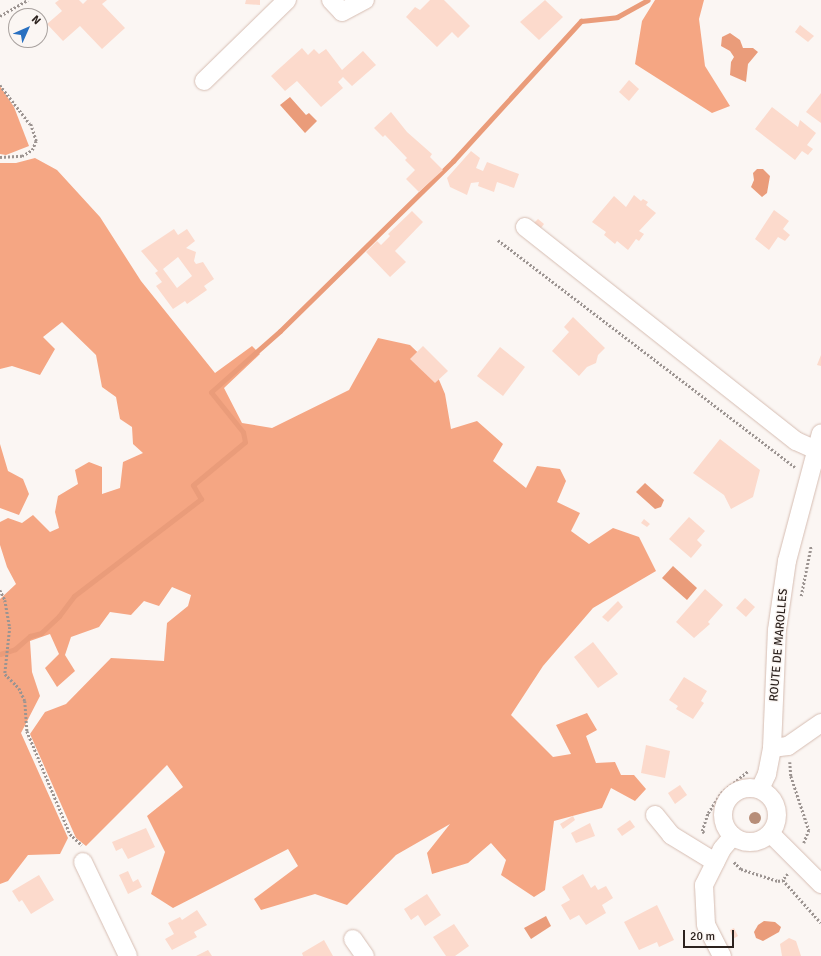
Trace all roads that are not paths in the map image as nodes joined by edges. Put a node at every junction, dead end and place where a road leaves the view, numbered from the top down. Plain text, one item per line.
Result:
1 (287, 0) edge
2 (365, 0) edge
3 (337, 6) edge
4 (204, 81) dead end
5 (525, 227) dead end
6 (821, 432) edge
7 (816, 450) junction
8 (821, 723) edge
9 (772, 748) junction
10 (760, 789) junction
11 (655, 815) dead end
12 (771, 834) junction
13 (733, 836) junction
14 (83, 862) road end
15 (715, 862) junction
16 (821, 884) edge
17 (353, 939) dead end
18 (128, 956) edge
19 (365, 956) edge
20 (722, 956) edge

1 - 4 street
2 - 3 street
5 - 7 street
6 - 7 street, ROUTE DE MAROLLES
7 - 9 street, ROUTE DE MAROLLES
8 - 9 street
9 - 10 street, ROUTE DE MAROLLES
10 - 12 street
10 - 13 street
11 - 15 street
12 - 13 street
12 - 16 street
13 - 15 street
14 - 18 street
15 - 20 street
17 - 19 street

